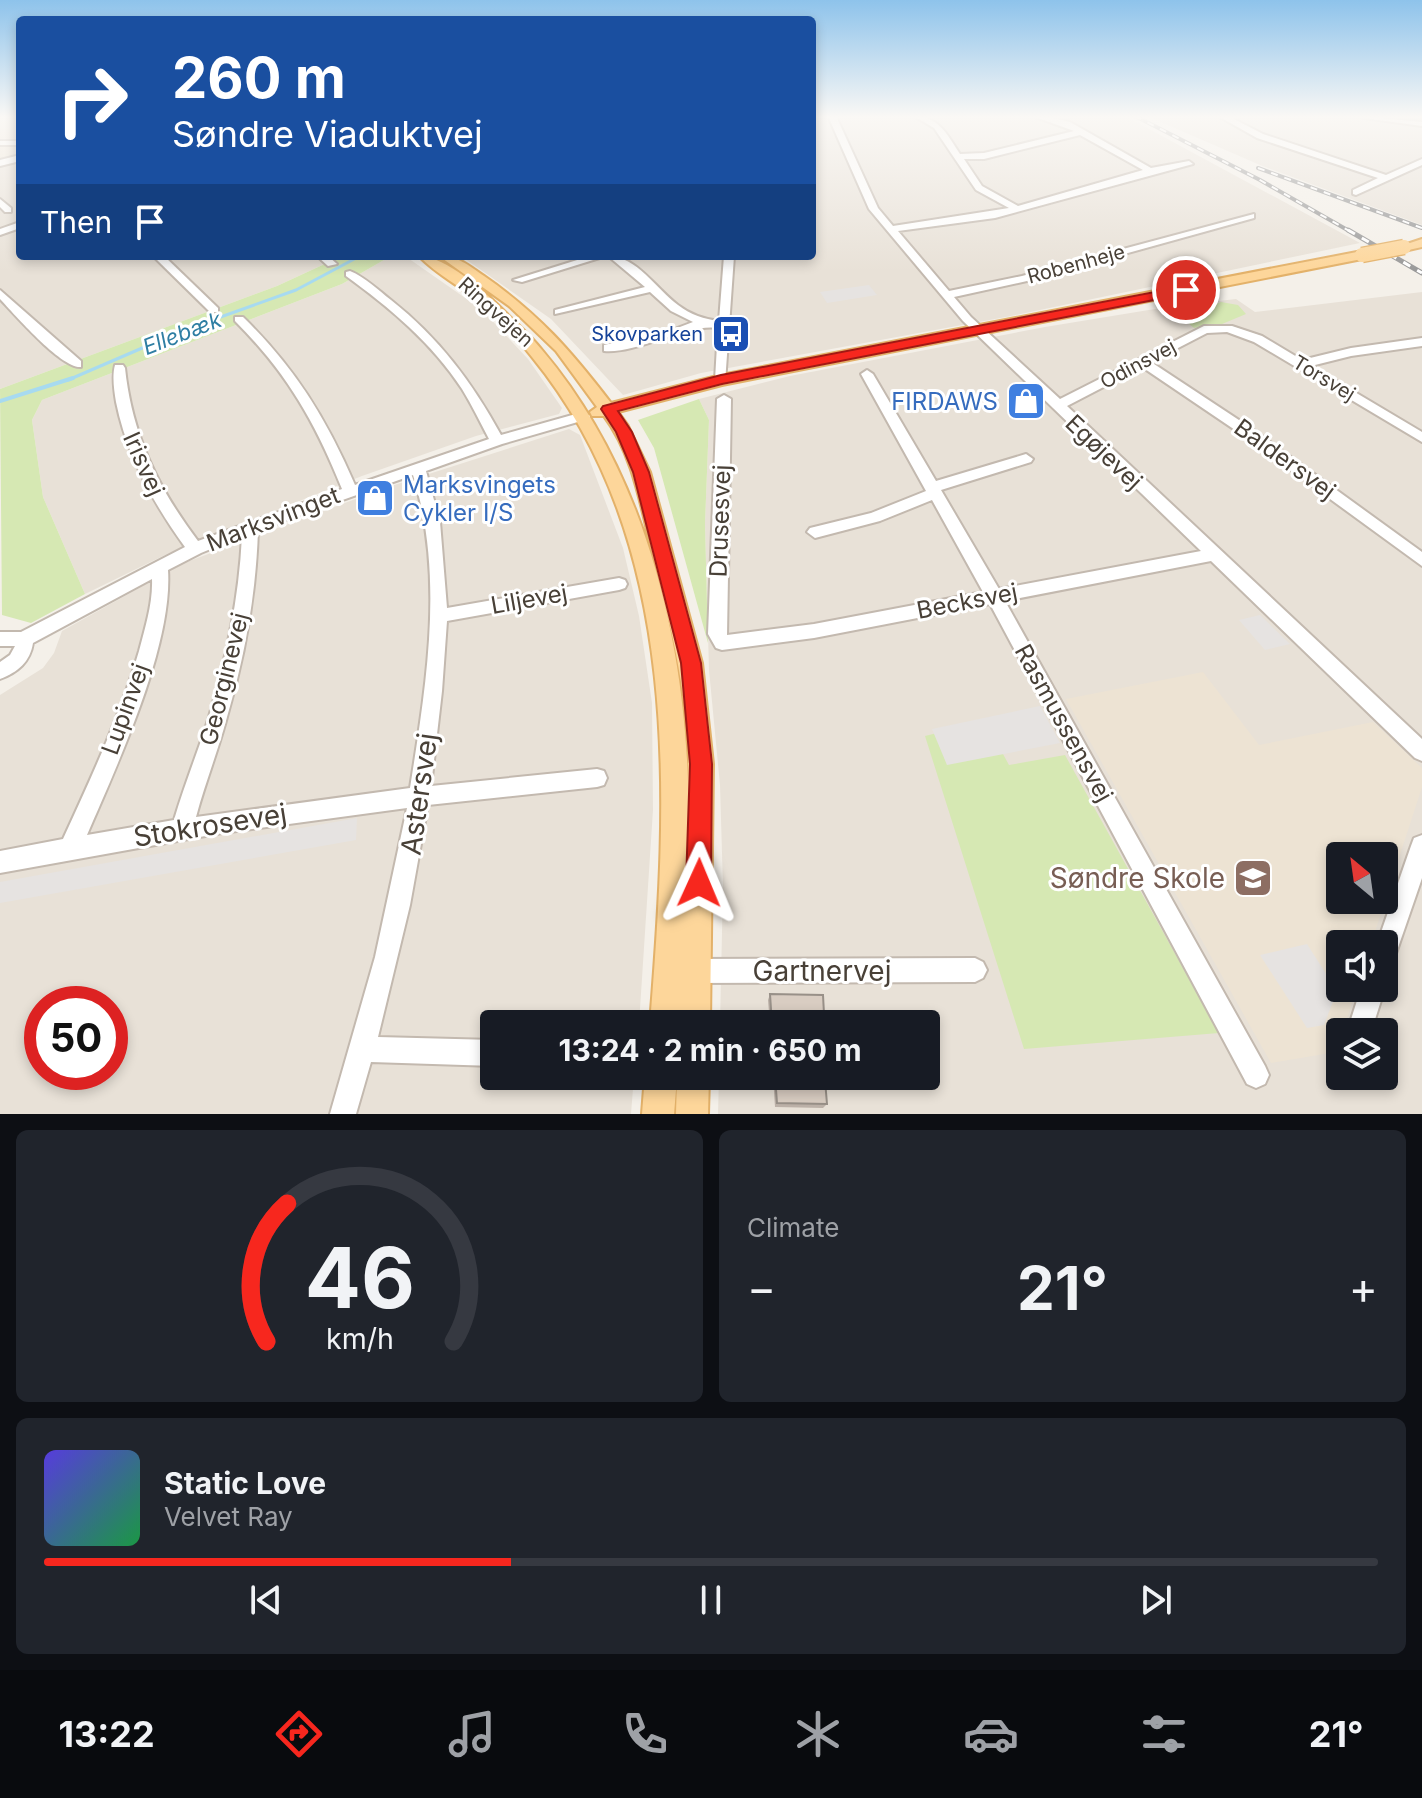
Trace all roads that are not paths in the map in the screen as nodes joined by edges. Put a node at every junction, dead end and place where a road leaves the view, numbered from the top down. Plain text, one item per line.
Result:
1 (855, 168) edge
2 (965, 168) edge
3 (1145, 168) edge
4 (1167, 168) edge
5 (1356, 168) edge
6 (1409, 168) edge
7 (1150, 171) junction
8 (1386, 178) junction
9 (1356, 192) dead end
10 (1017, 209) junction
11 (1251, 216) dead end
12 (891, 229) junction
13 (1422, 243) edge
14 (162, 260) edge
15 (327, 260) edge
16 (432, 260) edge
17 (452, 260) edge
18 (587, 260) edge
19 (619, 260) edge
20 (729, 260) edge
21 (332, 264) dead end
22 (350, 274) dead end
23 (518, 280) dead end
24 (653, 288) junction
25 (0, 293) edge
26 (946, 295) junction
27 (214, 310) dead end
28 (559, 312) dead end
29 (239, 319) dead end
30 (700, 324) junction
31 (722, 325) junction
32 (1221, 328) joint
33 (979, 331) junction
34 (1422, 342) edge
35 (608, 348) dead end
36 (1143, 362) junction
37 (77, 364) dead end
38 (1302, 364) junction
39 (119, 368) dead end
40 (867, 374) dead end
41 (721, 380) junction
42 (724, 399) dead end
43 (1057, 406) junction
44 (608, 409) junction
45 (583, 416) junction
46 (1422, 438) edge
47 (497, 441) junction
48 (1026, 459) dead end
49 (418, 468) junction
50 (350, 490) junction
51 (933, 490) junction
52 (250, 527) junction
53 (815, 532) dead end
54 (195, 549) junction
55 (1213, 555) junction
56 (1422, 560) edge
57 (160, 566) junction
58 (619, 584) dead end
59 (994, 596) junction
60 (438, 616) junction
61 (0, 639) edge
62 (22, 640) junction
63 (722, 643) joint
64 (0, 671) edge
65 (1422, 752) edge
66 (597, 778) dead end
67 (420, 795) junction
68 (182, 829) junction
69 (1422, 846) edge
70 (70, 848) junction
71 (0, 862) edge
72 (1393, 930) edge
73 (975, 970) dead end
74 (668, 971) junction
75 (697, 972) junction
76 (666, 1010) edge
77 (696, 1010) edge
78 (363, 1049) junction
79 (480, 1053) edge
80 (1256, 1075) dead end
81 (660, 1090) edge
82 (693, 1090) edge
83 (343, 1114) edge
84 (658, 1114) edge
85 (692, 1114) edge

1 - 12 street, Egøjevej
2 - 10 street
3 - 7 street
4 - 7 street
5 - 8 street
6 - 8 street
7 - 10 street
8 - 9 street
10 - 12 street
11 - 26 street, Robenheje
12 - 26 street, Egøjevej
13 - 33 main road, bridge
14 - 27 street
15 - 21 street
16 - 45 main road, Ringvejen
17 - 44 main road, Ringvejen
18 - 23 street
19 - 24 street
20 - 31 street
22 - 47 street
24 - 28 street
24 - 30 street
25 - 37 street
26 - 33 street, Egøjevej
29 - 50 street
30 - 31 street
30 - 35 street
31 - 41 street
32 - 36 street, Odinsvej
32 - 38 street, Torsvej
33 - 41 main road
33 - 43 street, Egøjevej
34 - 38 street
36 - 43 street, Odinsvej
36 - 56 street, Baldersvej
38 - 46 street, Torsvej
39 - 54 street, Irisvej
40 - 51 street, Rasmussensvej
41 - 44 main road
42 - 63 street, Drusesvej
43 - 55 street, Egøjevej
44 - 45 main road
44 - 75 main road, Ringvejen
45 - 47 street, Marksvinget
45 - 74 main road, Ringvejen
47 - 49 street, Marksvinget
48 - 51 street
49 - 50 street, Marksvinget
49 - 60 street, Astersvej
50 - 52 street, Marksvinget
51 - 53 street
51 - 59 street, Rasmussensvej
52 - 54 street, Marksvinget
52 - 68 street, Georginevej
54 - 57 street, Marksvinget
55 - 59 street, Becksvej
55 - 65 street, Egøjevej
57 - 62 street, Marksvinget
57 - 70 street, Lupinvej
58 - 60 street, Liljevej
59 - 63 street, Becksvej
59 - 80 street, Rasmussensvej
60 - 67 street, Astersvej
61 - 62 street
62 - 64 street
66 - 67 street, Stokrosevej
67 - 68 street, Stokrosevej
67 - 78 street, Astersvej
68 - 70 street, Stokrosevej
69 - 72 street
70 - 71 street, Stokrosevej
73 - 75 street, Gartnervej
74 - 75 street, Gartnervej
74 - 76 main road, Ringvejen
75 - 77 main road, Ringvejen
78 - 79 street
78 - 83 street, Astersvej
81 - 84 main road
82 - 85 main road

